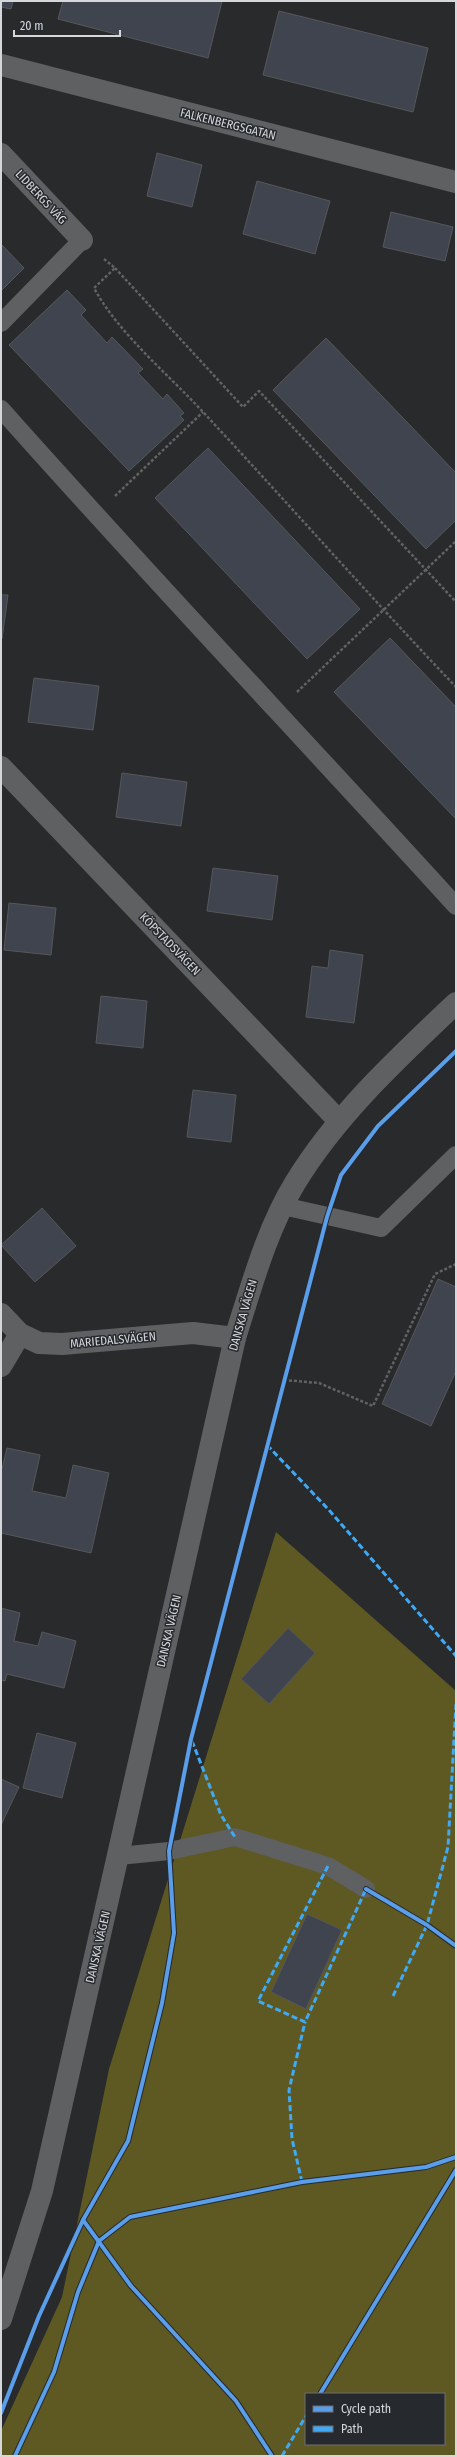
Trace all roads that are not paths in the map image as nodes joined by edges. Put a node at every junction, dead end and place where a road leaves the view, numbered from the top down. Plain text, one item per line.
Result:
1 (1, 66) edge
2 (1, 154) edge
3 (456, 182) edge
4 (82, 240) joint
5 (1, 323) edge
6 (1, 409) edge
7 (1, 767) edge
8 (456, 906) edge
9 (456, 1002) edge
10 (339, 1121) junction
11 (456, 1155) edge
12 (283, 1206) junction
13 (1, 1314) edge
14 (20, 1334) junction
15 (235, 1338) junction
16 (1, 1366) edge
17 (118, 1856) junction
18 (366, 1889) dead end
19 (2, 2315) edge

1 - 3 street, FALKENBERGSGATAN
2 - 4 street, LIDBERGS VÄG
4 - 5 lane
6 - 8 lane
7 - 10 street, KÖPSTADSVÄGEN
9 - 10 street, DANSKA VÄGEN
10 - 12 street, DANSKA VÄGEN
11 - 12 lane
12 - 15 street, DANSKA VÄGEN
13 - 14 street, MARIEDALSVÄGEN
14 - 15 street, MARIEDALSVÄGEN
14 - 16 street
15 - 17 street, DANSKA VÄGEN
17 - 18 lane
17 - 19 street, DANSKA VÄGEN

